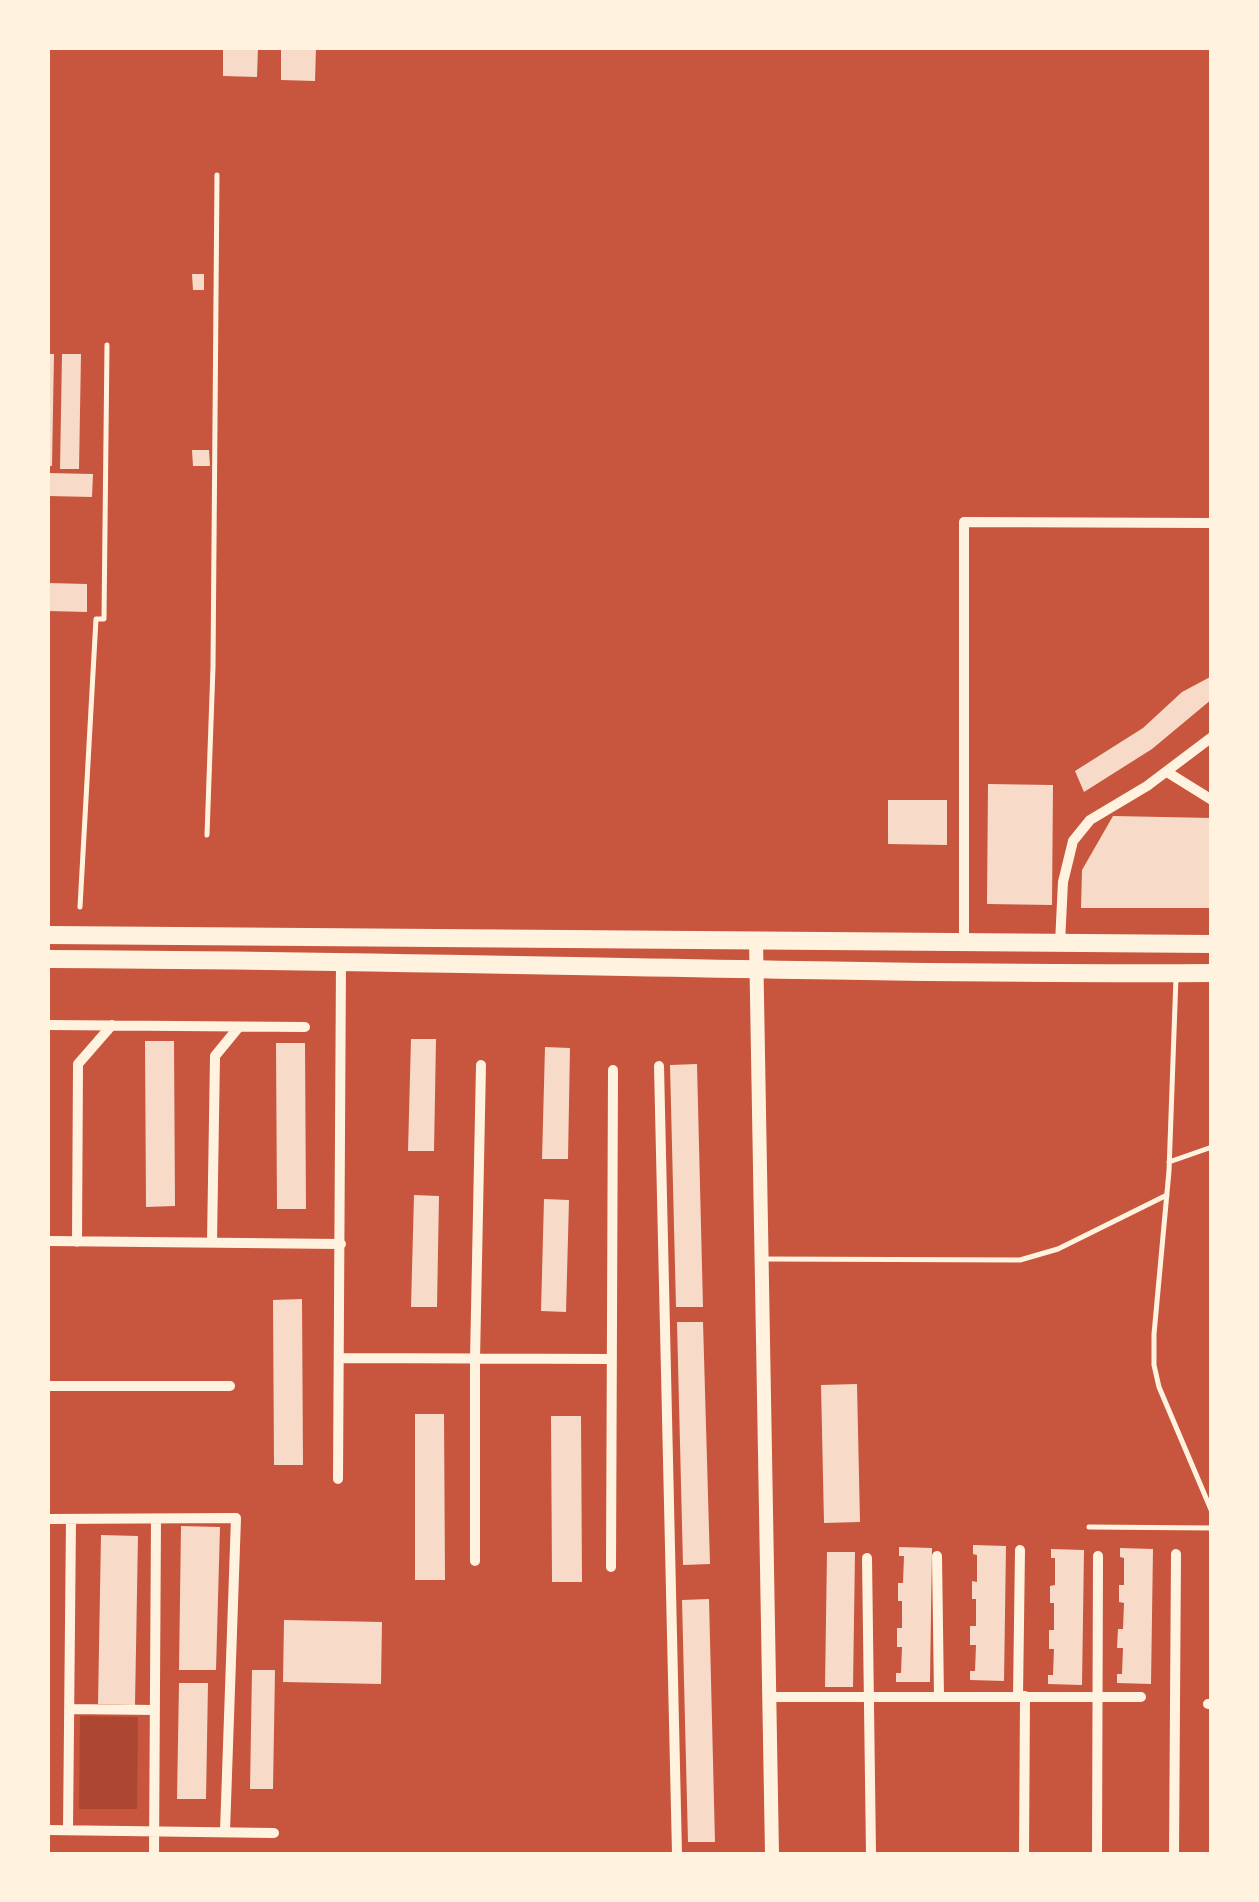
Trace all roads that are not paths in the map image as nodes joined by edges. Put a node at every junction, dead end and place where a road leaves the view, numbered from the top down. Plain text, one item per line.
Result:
1 (217, 174) dead end
2 (107, 346) dead end
3 (1212, 523) edge
4 (1212, 737) edge
5 (1167, 772) junction
6 (1212, 800) edge
7 (207, 835) dead end
8 (80, 906) dead end
9 (48, 934) edge
10 (756, 940) junction
11 (964, 942) junction
12 (1060, 943) junction
13 (1212, 944) edge
14 (48, 959) edge
15 (342, 960) junction
16 (756, 969) junction
17 (1176, 974) junction
18 (1212, 974) edge
19 (48, 1025) edge
20 (112, 1026) junction
21 (238, 1028) junction
22 (305, 1028) dead end
23 (481, 1065) dead end
24 (659, 1066) dead end
25 (613, 1070) dead end
26 (1212, 1147) edge
27 (1169, 1162) junction
28 (1167, 1195) junction
29 (48, 1241) edge
30 (77, 1242) junction
31 (212, 1242) junction
32 (341, 1244) junction
33 (759, 1259) junction
34 (339, 1358) junction
35 (475, 1359) junction
36 (612, 1360) junction
37 (48, 1386) edge
38 (230, 1386) dead end
39 (338, 1479) dead end
40 (1212, 1512) edge
41 (48, 1519) edge
42 (71, 1519) junction
43 (156, 1520) junction
44 (1089, 1527) dead end
45 (1212, 1528) edge
46 (1020, 1550) dead end
47 (1176, 1554) dead end
48 (937, 1556) dead end
49 (1098, 1556) dead end
50 (867, 1558) dead end
51 (475, 1561) dead end
52 (611, 1567) dead end
53 (939, 1696) junction
54 (1021, 1696) junction
55 (1097, 1696) junction
56 (770, 1697) junction
57 (868, 1697) junction
58 (1141, 1697) dead end
59 (69, 1709) junction
60 (154, 1710) junction
61 (48, 1830) edge
62 (68, 1830) junction
63 (154, 1830) junction
64 (225, 1831) junction
65 (274, 1832) dead end
66 (154, 1854) edge
67 (678, 1854) edge
68 (772, 1854) edge
69 (871, 1854) edge
70 (1024, 1854) edge
71 (1097, 1854) edge
72 (1174, 1854) edge

1 - 7 lane
2 - 8 lane
3 - 11 street
4 - 5 street
5 - 6 street
5 - 12 street
9 - 10 main road
10 - 11 main road
10 - 16 street
11 - 12 main road
12 - 13 main road
14 - 15 main road
15 - 16 main road
15 - 32 street
16 - 17 main road
16 - 33 street
17 - 18 main road
17 - 27 lane
19 - 20 street
20 - 21 street
20 - 30 street
21 - 22 street
21 - 31 street
23 - 35 street
24 - 67 street
25 - 36 street
26 - 27 lane
27 - 28 lane
28 - 33 lane
28 - 40 lane
29 - 30 street
30 - 31 street
31 - 32 street
32 - 34 street
33 - 56 street
34 - 35 street
34 - 39 street
35 - 36 street
35 - 51 street
36 - 52 street
37 - 38 street
41 - 42 street
42 - 43 street
42 - 59 street
43 - 60 street
43 - 64 street
44 - 45 lane
46 - 54 street
47 - 72 street
48 - 53 street
49 - 55 street
50 - 57 street
53 - 54 street
53 - 57 street
54 - 55 street
54 - 70 street
55 - 58 street
55 - 71 street
56 - 57 street
56 - 68 street
57 - 69 street
59 - 60 street
59 - 62 street
60 - 63 street
61 - 62 street
62 - 63 street
63 - 64 street
63 - 66 street
64 - 65 street

